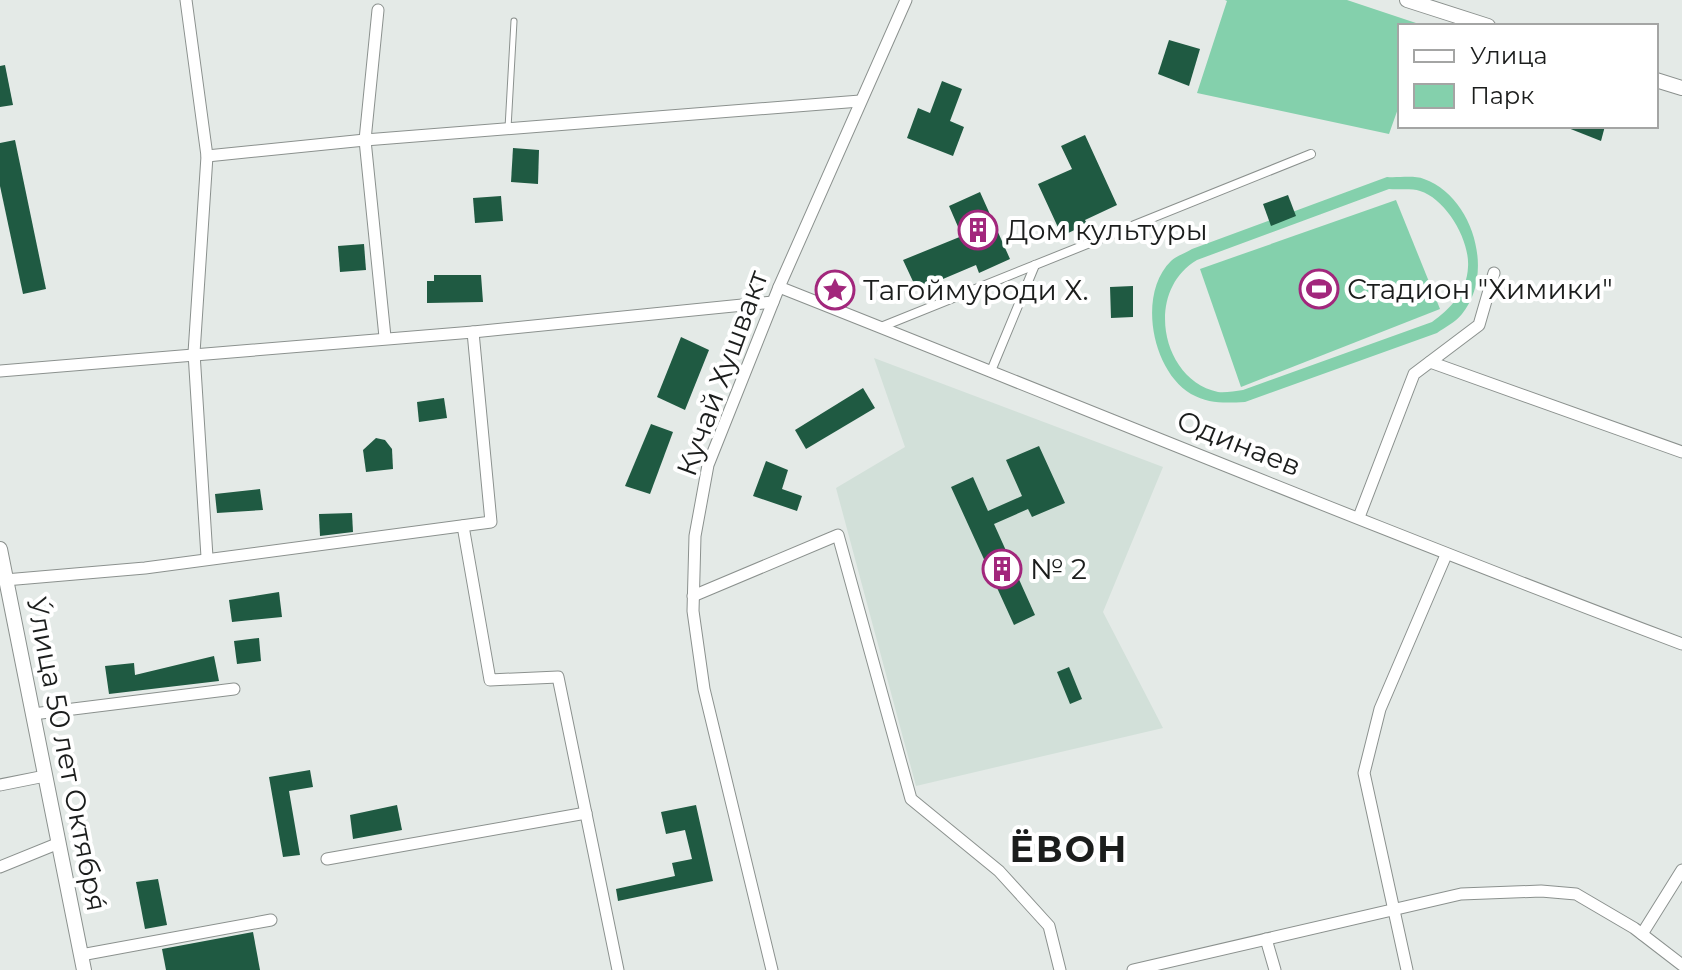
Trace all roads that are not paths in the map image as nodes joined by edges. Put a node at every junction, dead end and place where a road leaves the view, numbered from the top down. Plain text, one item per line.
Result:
1 (186, 0) edge
2 (906, 0) edge
3 (1407, 0) edge
4 (378, 10) dead end
5 (514, 21) dead end
6 (1482, 24) edge
7 (1658, 81) edge
8 (1682, 88) edge
9 (860, 101) junction
10 (508, 128) junction
11 (365, 140) junction
12 (1311, 154) dead end
13 (207, 156) junction
14 (1035, 265) junction
15 (1494, 273) dead end
16 (779, 287) junction
17 (773, 302) junction
18 (880, 328) junction
19 (473, 332) junction
20 (385, 337) junction
21 (194, 353) junction
22 (1430, 362) junction
23 (0, 371) edge
24 (991, 371) junction
25 (1682, 452) edge
26 (1359, 517) junction
27 (463, 526) junction
28 (0, 549) edge
29 (1446, 555) junction
30 (207, 557) junction
31 (5, 580) junction
32 (693, 596) junction
33 (1682, 644) edge
34 (234, 689) dead end
35 (33, 714) junction
36 (45, 776) junction
37 (0, 785) edge
38 (586, 813) junction
39 (59, 843) junction
40 (327, 859) dead end
41 (0, 867) edge
42 (1682, 870) edge
43 (1394, 910) junction
44 (271, 920) dead end
45 (1642, 934) junction
46 (1266, 939) junction
47 (83, 963) edge
48 (1682, 965) edge
49 (618, 970) edge
50 (772, 970) edge
51 (1060, 970) edge
52 (1133, 970) edge
53 (1275, 970) edge
54 (1407, 970) edge

1 - 13 street
2 - 9 street, Кучай Хушвакт
3 - 6 street
4 - 11 street
5 - 10 lane
7 - 8 street
9 - 10 street
9 - 16 street, Кучай Хушвакт
10 - 11 street
11 - 13 street
11 - 20 street
12 - 14 street
13 - 21 street
14 - 18 street
14 - 24 street
15 - 22 street
16 - 17 street, Кучай Хушвакт
16 - 18 street, Одинаев
17 - 19 street
17 - 32 street, Кучай Хушвакт
18 - 24 street, Одинаев
19 - 20 street
19 - 27 street
20 - 21 street
21 - 23 street
21 - 30 street
22 - 25 street
22 - 26 street
24 - 26 street, Одинаев
26 - 29 street, Одинаев
27 - 30 street
27 - 38 street
28 - 31 street, У́лица 50 лет Октября́
29 - 33 street, Одинаев
29 - 43 street
30 - 31 street
31 - 35 street, У́лица 50 лет Октября́
32 - 50 street, Кучай Хушвакт
32 - 51 street
34 - 35 street
35 - 36 street, У́лица 50 лет Октября́
36 - 37 street
36 - 39 street, У́лица 50 лет Октября́
38 - 40 street
38 - 49 street
39 - 41 street
39 - 47 street, У́лица 50 лет Октября́
42 - 45 street
43 - 45 street
43 - 46 street
43 - 54 street
44 - 47 street
45 - 48 street
46 - 52 street
46 - 53 street

